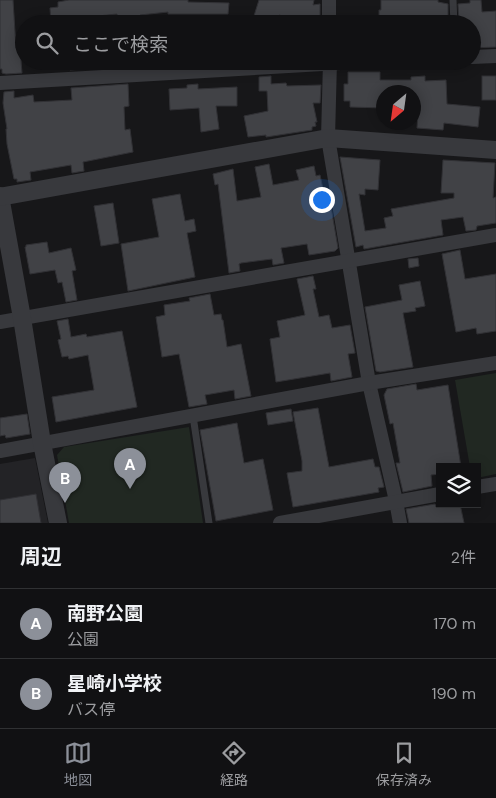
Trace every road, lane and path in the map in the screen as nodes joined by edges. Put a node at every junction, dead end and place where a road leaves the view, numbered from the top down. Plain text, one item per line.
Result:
1 (329, 0) edge
2 (453, 0) edge
3 (329, 15) edge
4 (454, 15) edge
5 (496, 56) edge
6 (481, 57) edge
7 (204, 70) edge
8 (330, 70) edge
9 (0, 83) edge
10 (328, 138) junction
11 (496, 150) edge
12 (0, 197) edge
13 (496, 235) edge
14 (348, 261) junction
15 (22, 318) junction
16 (0, 322) edge
17 (496, 363) edge
18 (369, 383) junction
19 (193, 416) junction
20 (42, 443) junction
21 (0, 451) edge
22 (496, 484) edge
23 (481, 486) edge
24 (436, 495) edge
25 (396, 501) junction
26 (58, 523) edge
27 (209, 523) edge
28 (280, 523) edge
29 (400, 523) edge

1 - 3 street
2 - 4 lane
5 - 6 street
7 - 9 street
8 - 10 street
10 - 11 street
10 - 12 street
10 - 14 street
12 - 15 street
13 - 14 street
14 - 15 street
14 - 18 street
15 - 16 street
15 - 20 street
17 - 18 street
18 - 19 street
18 - 25 street
19 - 20 street
19 - 27 lane
20 - 21 street
20 - 26 street
22 - 23 street
24 - 25 street
25 - 28 street
25 - 29 street

